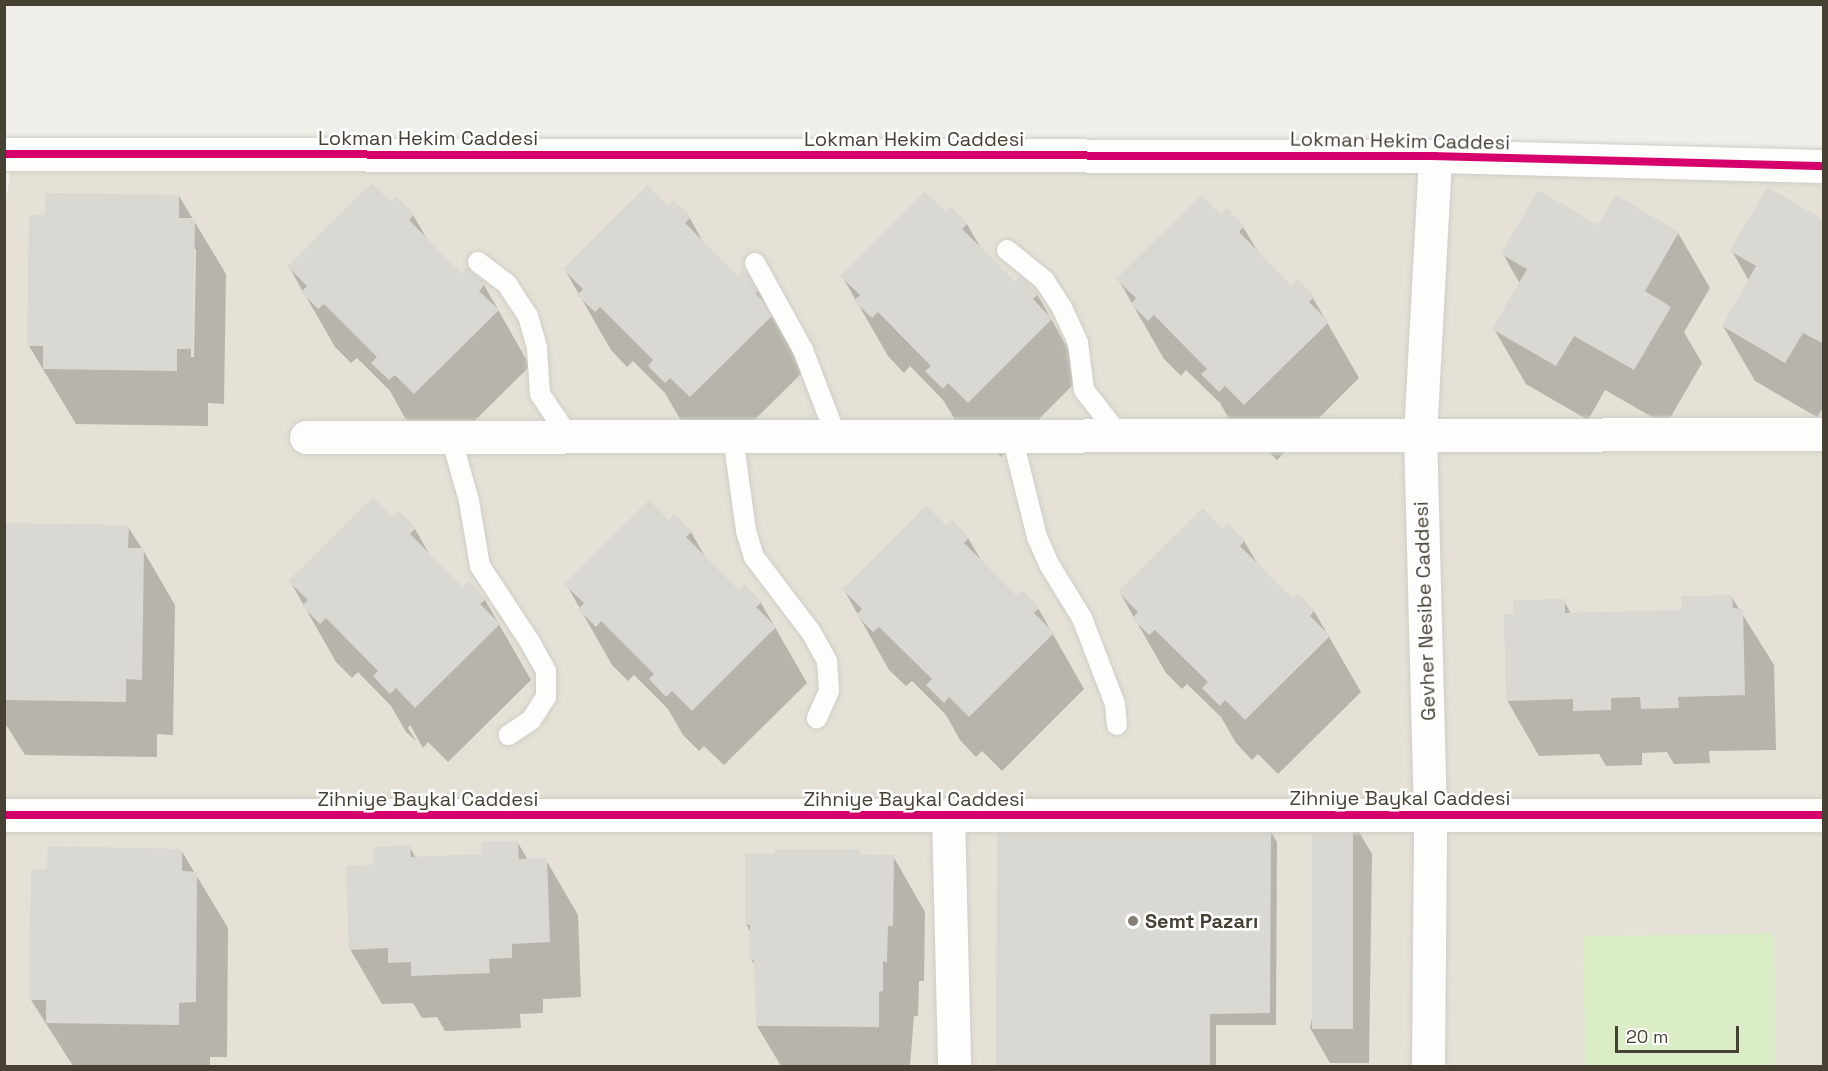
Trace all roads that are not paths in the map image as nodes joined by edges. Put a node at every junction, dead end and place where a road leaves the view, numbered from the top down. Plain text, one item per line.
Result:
1 (4, 154) edge
2 (1435, 156) junction
3 (1824, 166) edge
4 (1007, 250) dead end
5 (478, 262) dead end
6 (755, 263) dead end
7 (1824, 434) edge
8 (1119, 435) junction
9 (1420, 435) junction
10 (836, 436) junction
11 (1012, 436) junction
12 (306, 437) dead end
13 (451, 437) junction
14 (569, 437) junction
15 (733, 437) junction
16 (817, 718) dead end
17 (1117, 725) dead end
18 (509, 735) dead end
19 (4, 815) edge
20 (948, 815) junction
21 (1430, 815) junction
22 (1824, 815) edge
23 (954, 1066) edge
24 (1428, 1066) edge

1 - 2 street, Lokman Hekim Caddesi
2 - 3 street, Lokman Hekim Caddesi
2 - 9 street, Gevher Nesibe Caddesi
4 - 8 lane
5 - 14 lane
6 - 10 lane
7 - 9 street
8 - 9 street
8 - 11 street
9 - 21 street, Gevher Nesibe Caddesi
10 - 11 street
10 - 15 street
11 - 17 lane
12 - 13 street
13 - 14 street
13 - 18 lane
14 - 15 street
15 - 16 lane
19 - 20 street, Zihniye Baykal Caddesi
20 - 21 street, Zihniye Baykal Caddesi
20 - 23 street
21 - 22 street, Zihniye Baykal Caddesi
21 - 24 street, Gevher Nesibe Caddesi

